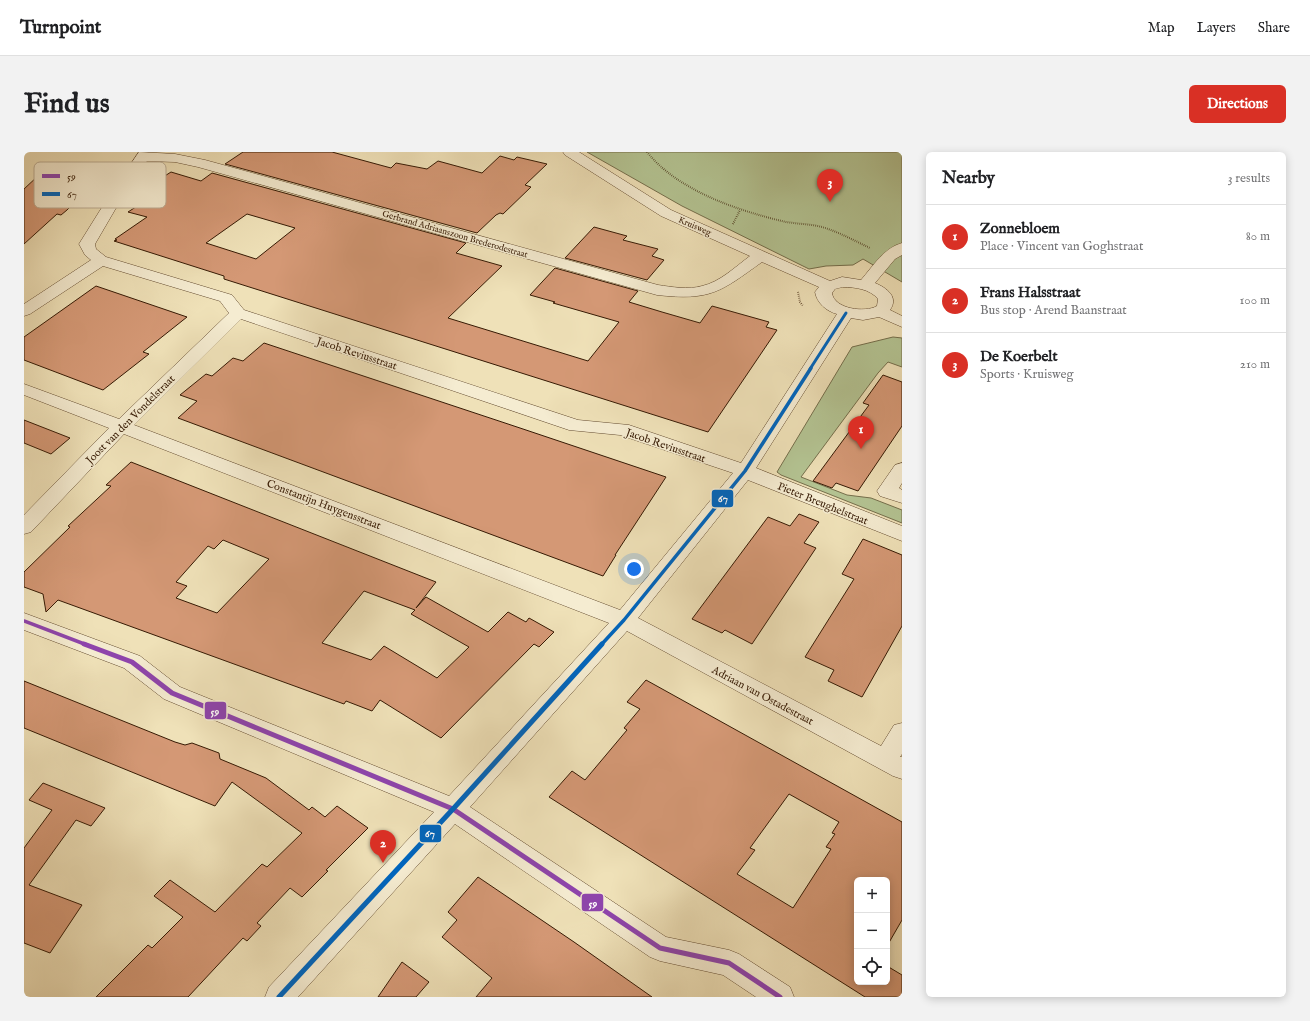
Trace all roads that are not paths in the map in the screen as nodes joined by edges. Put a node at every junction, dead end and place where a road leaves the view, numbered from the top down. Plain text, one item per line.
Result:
1 (570, 152) edge
2 (144, 155) edge
3 (109, 208) edge
4 (896, 252) edge
5 (760, 256) junction
6 (101, 260) junction
7 (866, 284) junction
8 (829, 286) junction
9 (24, 311) edge
10 (879, 311) junction
11 (238, 313) junction
12 (846, 313) junction
13 (902, 322) edge
14 (24, 389) edge
15 (122, 426) junction
16 (902, 469) edge
17 (745, 471) junction
18 (902, 497) edge
19 (24, 527) edge
20 (902, 534) edge
21 (624, 620) junction
22 (24, 621) edge
23 (902, 732) edge
24 (894, 765) edge
25 (453, 809) junction
26 (279, 997) edge
27 (780, 997) edge

1 - 5 street, Kruisweg
2 - 5 street, Gerbrand Adriaanszoon Brederodestraat
3 - 6 street
4 - 7 street
5 - 8 street, Kruisweg
6 - 9 street
6 - 11 street
7 - 8 street
7 - 10 street
8 - 12 street
10 - 12 street
10 - 13 street
11 - 15 street, Joost van den Vondelstraat
11 - 17 street, Jacob Reviusstraat
12 - 17 street
14 - 15 street, Constantijn Huygensstraat
15 - 19 street, Joost van den Vondelstraat
15 - 21 street, Constantijn Huygensstraat
16 - 18 street
17 - 20 street, Pieter Breughelstraat
17 - 21 street
21 - 24 street, Adriaan van Ostadestraat
21 - 25 street
22 - 25 street
23 - 24 street
25 - 26 street
25 - 27 street

